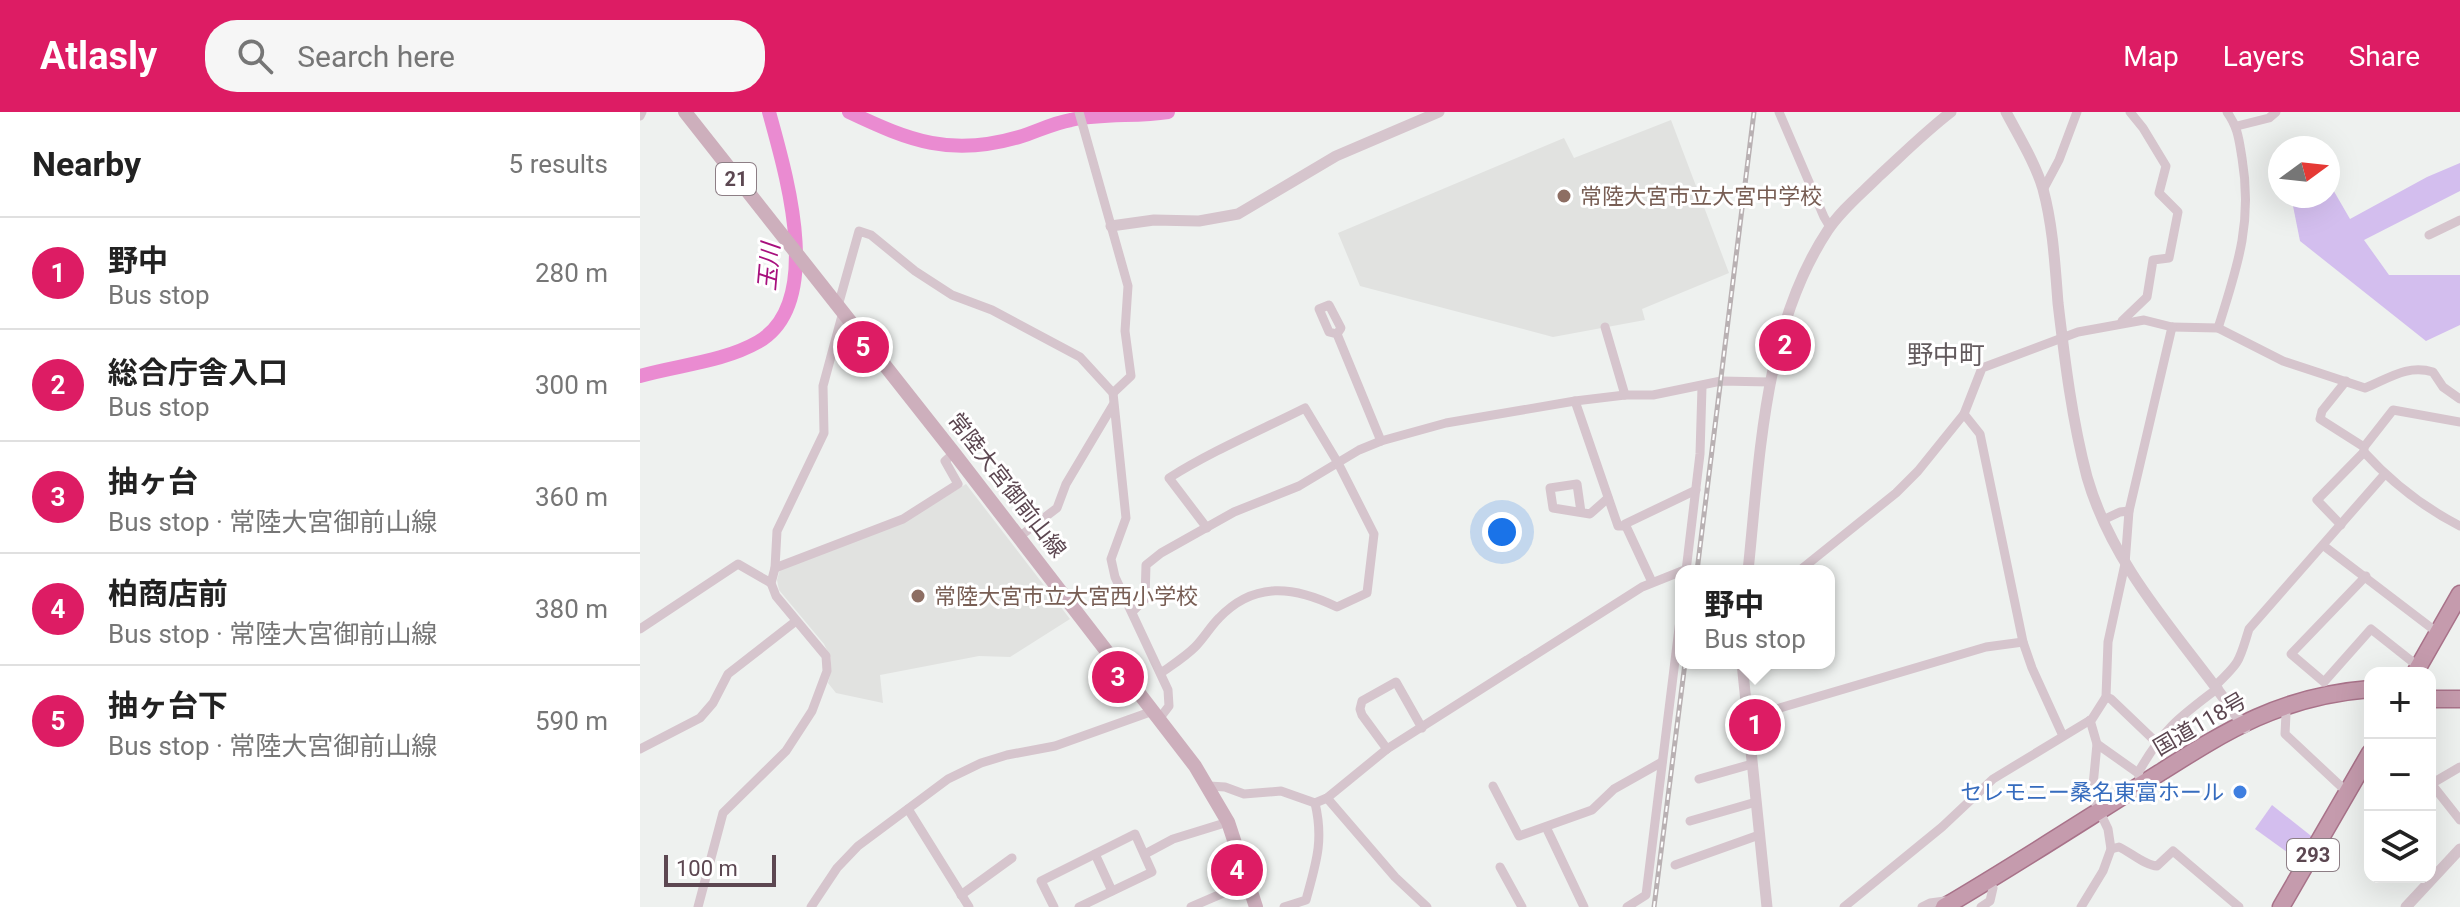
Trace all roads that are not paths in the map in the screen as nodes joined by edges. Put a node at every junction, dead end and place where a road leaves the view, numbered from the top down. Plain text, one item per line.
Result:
1 (685, 112) edge
2 (1079, 112) edge
3 (1439, 112) edge
4 (1779, 112) edge
5 (1951, 112) edge
6 (2006, 112) edge
7 (2077, 112) edge
8 (2130, 112) edge
9 (2227, 112) edge
10 (2276, 112) edge
11 (2237, 126) junction
12 (2043, 190) junction
13 (2460, 220) edge
14 (1111, 226) junction
15 (1830, 227) junction
16 (2429, 235) dead end
17 (840, 309) junction
18 (2121, 323) junction
19 (1605, 327) dead end
20 (2172, 327) junction
21 (2218, 328) junction
22 (1337, 334) dead end
23 (2062, 337) junction
24 (2346, 381) junction
25 (1770, 382) junction
26 (1702, 387) junction
27 (1113, 393) junction
28 (1625, 395) junction
29 (2460, 399) edge
30 (1575, 401) junction
31 (1113, 405) junction
32 (1964, 414) junction
33 (2460, 422) edge
34 (1381, 441) junction
35 (2364, 450) junction
36 (954, 453) junction
37 (1338, 463) junction
38 (2384, 475) junction
39 (1696, 490) junction
40 (1608, 498) junction
41 (2129, 511) junction
42 (1581, 512) dead end
43 (2105, 519) junction
44 (2341, 525) junction
45 (1626, 526) junction
46 (2460, 526) edge
47 (1207, 528) junction
48 (1019, 537) junction
49 (2324, 546) junction
50 (2125, 564) junction
51 (1687, 565) edge
52 (1749, 565) edge
53 (1806, 565) edge
54 (775, 568) junction
55 (1675, 574) edge
56 (2366, 576) junction
57 (1652, 582) junction
58 (771, 583) junction
59 (2460, 594) edge
60 (1133, 611) junction
61 (796, 621) junction
62 (640, 629) edge
63 (2438, 633) junction
64 (2023, 642) junction
65 (1675, 659) edge
66 (2414, 667) edge
67 (2419, 667) edge
68 (1742, 669) edge
69 (1161, 673) junction
70 (2217, 687) junction
71 (2436, 689) edge
72 (2364, 690) edge
73 (2460, 690) edge
74 (2106, 697) junction
75 (2364, 699) edge
76 (2436, 699) edge
77 (2460, 699) edge
78 (2286, 714) junction
79 (1156, 715) junction
80 (1746, 718) junction
81 (2090, 720) junction
82 (2244, 726) junction
83 (1422, 728) junction
84 (2063, 736) junction
85 (2156, 742) junction
86 (2097, 744) junction
87 (640, 749) edge
88 (1387, 749) junction
89 (1662, 762) junction
90 (1752, 764) junction
91 (2364, 764) edge
92 (2460, 767) edge
93 (2140, 778) junction
94 (1699, 779) dead end
95 (2436, 780) edge
96 (1209, 786) junction
97 (1493, 786) dead end
98 (2436, 789) edge
99 (2348, 793) junction
100 (1327, 798) junction
101 (1756, 802) junction
102 (1315, 803) junction
103 (908, 809) junction
104 (2102, 816) junction
105 (2460, 820) edge
106 (1690, 821) dead end
107 (1228, 822) junction
108 (1546, 827) junction
109 (1759, 835) junction
110 (2111, 849) junction
111 (2460, 849) edge
112 (1095, 854) junction
113 (1145, 854) junction
114 (1012, 858) dead end
115 (1675, 865) dead end
116 (1500, 867) dead end
117 (1249, 882) junction
118 (1993, 888) junction
119 (1112, 891) junction
120 (961, 895) junction
121 (817, 904) edge
122 (1849, 905) edge
123 (1951, 906) edge
124 (698, 907) edge
125 (969, 907) edge
126 (1054, 907) edge
127 (1079, 907) edge
128 (1191, 907) edge
129 (1256, 907) edge
130 (1284, 907) edge
131 (1427, 907) edge
132 (1522, 907) edge
133 (1584, 907) edge
134 (1627, 907) edge
135 (1767, 907) edge
136 (1922, 907) edge
137 (1981, 907) edge
138 (2081, 907) edge
139 (2239, 907) edge
140 (2281, 907) edge
141 (2406, 907) edge

1 - 17 main road, 常陸大宮御前山線 / 21
2 - 14 street
3 - 14 street
4 - 15 street
5 - 15 street
6 - 12 street
7 - 12 street
8 - 18 street
9 - 11 street
10 - 11 street
11 - 21 street
12 - 23 street
13 - 16 street
14 - 27 street
15 - 25 street
17 - 27 street
17 - 36 main road, 常陸大宮御前山線 / 21
17 - 54 street
18 - 20 street
18 - 23 street
19 - 28 street
20 - 21 street
20 - 41 street
21 - 24 street
22 - 34 street
23 - 32 street
23 - 43 street
24 - 29 street
24 - 35 street
25 - 26 street
25 - 52 street
26 - 28 street
26 - 39 street
27 - 31 street
28 - 30 street
30 - 34 street
30 - 40 street
31 - 48 street
31 - 60 street
32 - 53 street
32 - 64 street
33 - 35 street
34 - 37 street
35 - 38 street
35 - 44 street
36 - 48 main road, 常陸大宮御前山線 / 21
36 - 54 street
37 - 47 street
37 - 47 street
37 - 69 street
38 - 44 street
38 - 46 street
39 - 45 street
39 - 51 street
40 - 42 street
40 - 45 street
41 - 43 street
41 - 50 street
43 - 50 street
44 - 49 street
45 - 57 street
47 - 60 street
48 - 79 main road, 常陸大宮御前山線 / 21
49 - 56 street
49 - 70 street
50 - 70 street
50 - 74 street
54 - 58 street
55 - 57 street
56 - 63 street
56 - 66 street
57 - 83 street
58 - 61 street
58 - 62 street
59 - 63 highway
60 - 69 street
61 - 87 street
61 - 124 street
63 - 67 highway
64 - 80 street
64 - 84 street
65 - 89 street
68 - 80 street
69 - 79 street
70 - 82 street
70 - 85 street
71 - 73 highway
72 - 82 highway, 国道118号
74 - 81 street
74 - 85 street
75 - 78 highway, 国道118号
76 - 77 highway
78 - 82 highway, 国道118号
78 - 99 street
79 - 96 main road, 常陸大宮御前山線 / 21
79 - 103 street
80 - 90 street
81 - 84 street
81 - 86 street
82 - 93 highway, 国道118号
82 - 104 highway, 国道118号
83 - 88 street
83 - 88 street
84 - 122 street
85 - 93 street
86 - 93 street
86 - 104 street
88 - 100 street
89 - 108 street
89 - 134 street
90 - 94 street
90 - 101 street
91 - 99 highway, 293
92 - 95 street
93 - 104 highway, 国道118号
96 - 102 street
96 - 107 main road, 常陸大宮御前山線 / 21
97 - 108 street
98 - 105 street
99 - 140 highway, 293
100 - 102 street
100 - 131 street
101 - 106 street
101 - 109 street
102 - 130 street
103 - 120 street
103 - 121 street
104 - 110 street
104 - 118 highway, 国道118号
104 - 123 highway, 国道118号
107 - 113 street
107 - 117 main road, 常陸大宮御前山線 / 21
108 - 133 street
109 - 115 street
109 - 135 street
110 - 138 street
110 - 139 street
111 - 141 street
112 - 113 street
112 - 119 street
112 - 126 street
113 - 119 street
114 - 120 street
116 - 132 street
117 - 128 street
117 - 129 main road, 常陸大宮御前山線 / 21
118 - 123 highway, 国道118号
118 - 137 street
119 - 127 street
120 - 125 street
123 - 136 street

